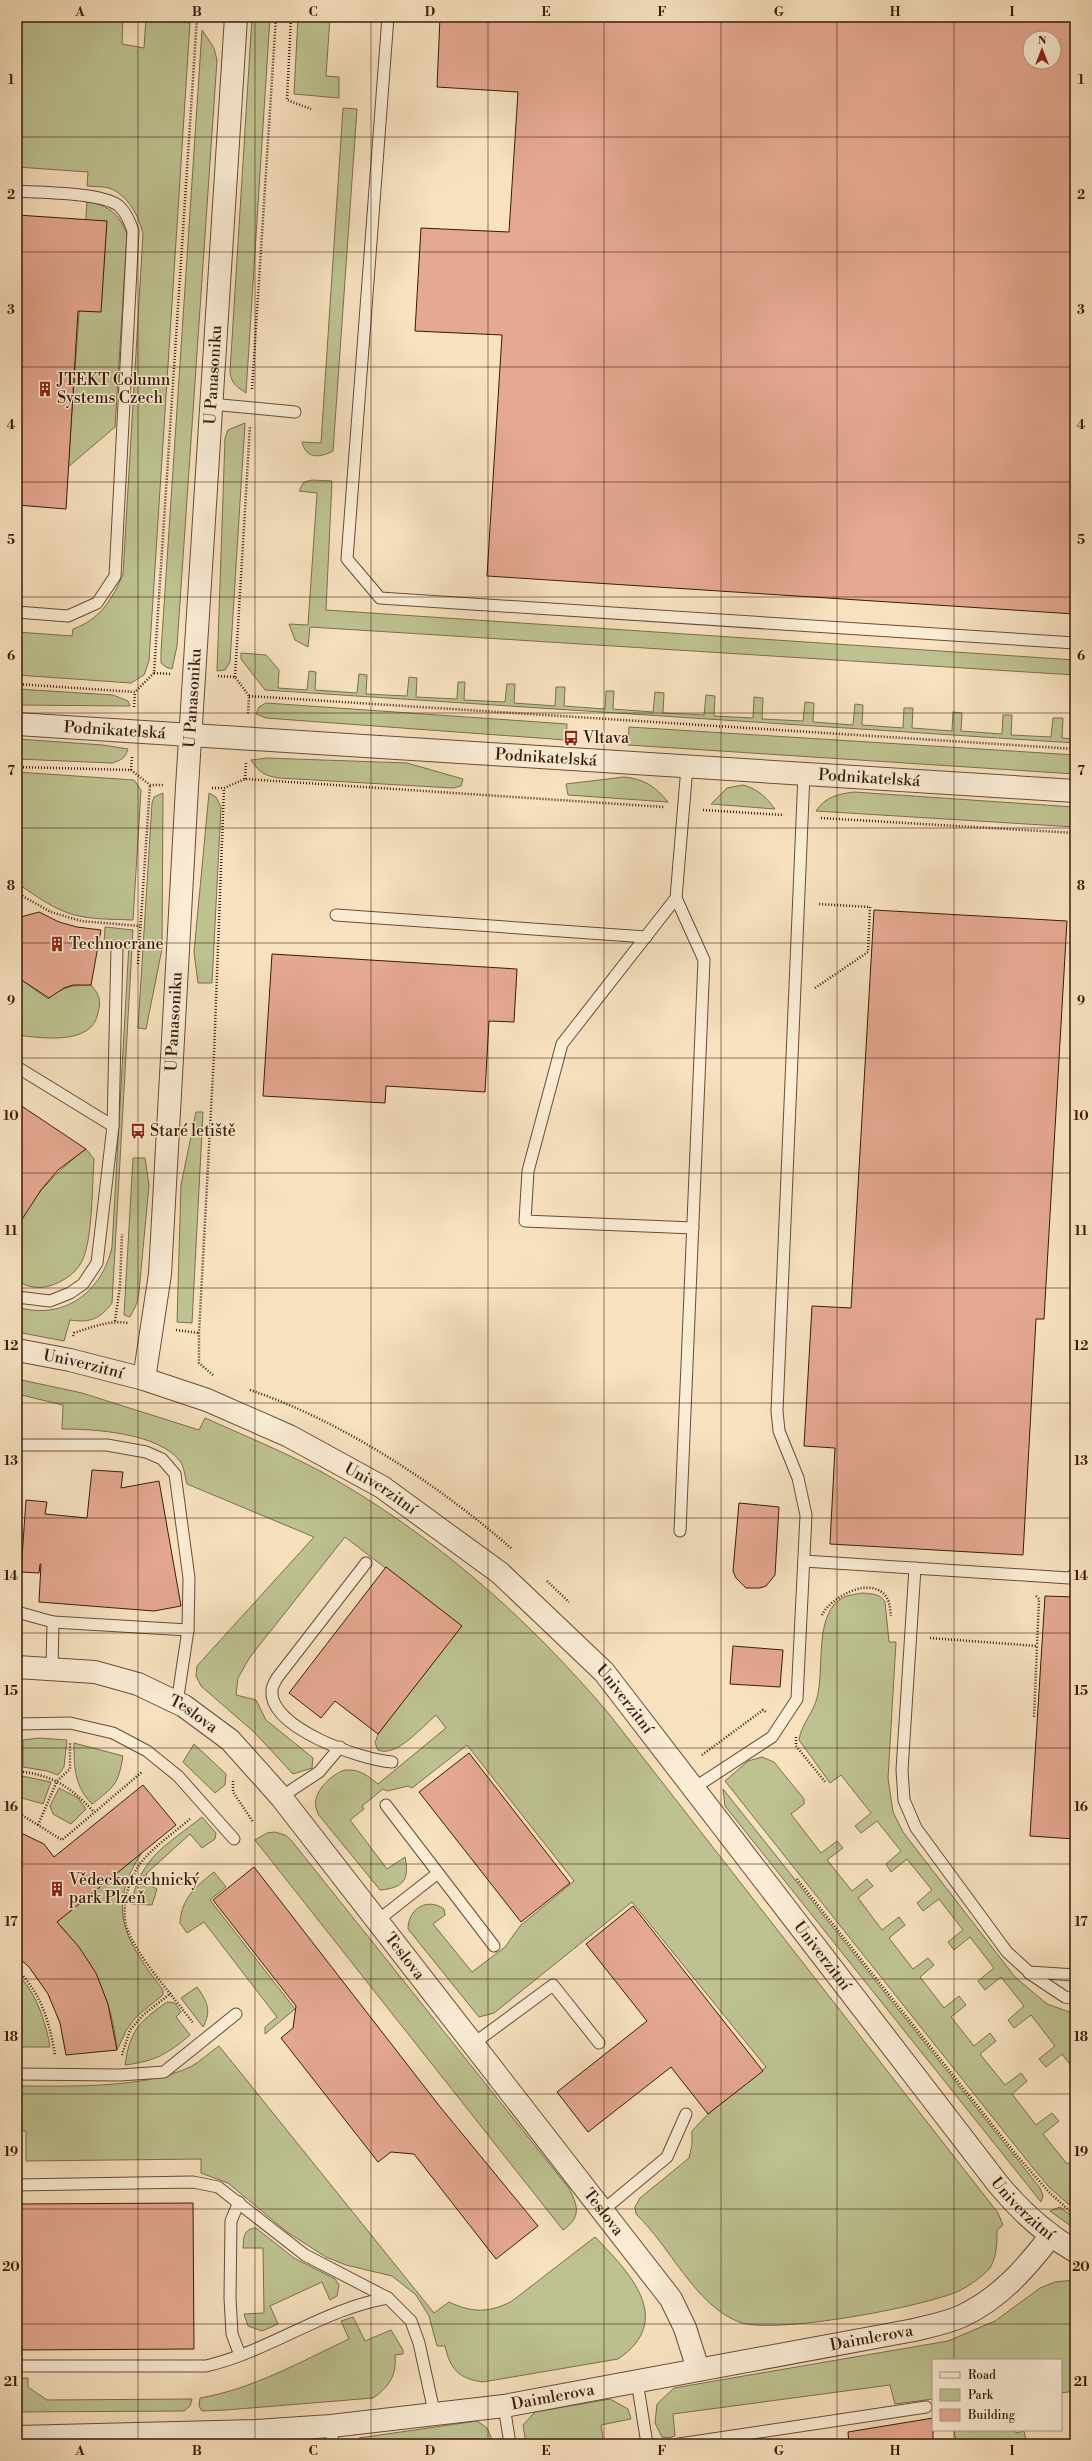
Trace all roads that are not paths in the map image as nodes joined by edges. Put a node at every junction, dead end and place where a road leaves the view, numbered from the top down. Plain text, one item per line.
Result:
1 (236, 17) edge
2 (388, 17) edge
3 (17, 191) edge
4 (211, 404) junction
5 (295, 412) dead end
6 (17, 612) edge
7 (1075, 644) edge
8 (17, 724) edge
9 (190, 735) junction
10 (687, 767) junction
11 (804, 774) junction
12 (1075, 791) edge
13 (676, 898) junction
14 (336, 914) dead end
15 (646, 937) junction
16 (117, 947) dead end
17 (17, 1067) edge
18 (113, 1126) junction
19 (693, 1228) junction
20 (17, 1297) edge
21 (17, 1350) edge
22 (144, 1379) junction
23 (17, 1445) edge
24 (680, 1531) dead end
25 (804, 1561) junction
26 (366, 1563) dead end
27 (915, 1568) junction
28 (1075, 1574) edge
29 (17, 1612) edge
30 (53, 1622) junction
31 (188, 1630) junction
32 (17, 1667) edge
33 (52, 1669) junction
34 (177, 1703) junction
35 (17, 1724) edge
36 (340, 1747) junction
37 (392, 1762) dead end
38 (694, 1788) junction
39 (281, 1797) junction
40 (386, 1805) dead end
41 (234, 1839) dead end
42 (438, 1873) junction
43 (377, 1921) junction
44 (494, 1946) dead end
45 (1029, 1972) junction
46 (1075, 1975) edge
47 (1075, 2000) edge
48 (236, 2014) dead end
49 (599, 2043) dead end
50 (472, 2044) junction
51 (17, 2074) edge
52 (686, 2114) dead end
53 (17, 2186) edge
54 (239, 2202) junction
55 (602, 2210) junction
56 (1050, 2237) junction
57 (1075, 2251) edge
58 (388, 2298) junction
59 (240, 2355) junction
60 (17, 2366) edge
61 (698, 2370) junction
62 (637, 2381) junction
63 (504, 2406) junction
64 (926, 2407) dead end
65 (435, 2416) junction
66 (332, 2435) edge
67 (17, 2436) edge
68 (39, 2440) edge
69 (510, 2444) edge
70 (647, 2444) edge
71 (679, 2444) edge

1 - 4 street, U Panasoniku
2 - 7 lane
3 - 6 lane
4 - 5 lane
4 - 9 street, U Panasoniku
8 - 9 street, Podnikatelská
9 - 10 street, Podnikatelská
9 - 22 street, U Panasoniku
10 - 11 street, Podnikatelská
10 - 13 lane
11 - 12 street, Podnikatelská
11 - 25 lane
13 - 15 lane
13 - 19 lane
14 - 15 lane
15 - 19 lane
16 - 18 lane
17 - 18 lane
18 - 20 lane
19 - 24 lane
21 - 22 street, Univerzitní
22 - 38 street, Univerzitní
23 - 31 lane
25 - 27 lane
25 - 38 lane
26 - 36 lane
27 - 28 lane
27 - 45 lane
29 - 30 lane
30 - 31 lane
30 - 33 lane
31 - 34 lane
32 - 33 street, Teslova
33 - 34 street, Teslova
34 - 39 street, Teslova
35 - 41 lane
36 - 37 lane
36 - 39 lane
38 - 56 street, Univerzitní
39 - 43 street, Teslova
40 - 42 lane
42 - 43 lane
42 - 44 lane
43 - 50 street, Teslova
45 - 46 lane
45 - 47 lane
48 - 51 lane
49 - 50 lane
50 - 55 street, Teslova
52 - 55 lane
53 - 54 lane
54 - 58 lane
54 - 59 lane
55 - 61 street, Teslova
56 - 57 street, Univerzitní
56 - 61 street, Daimlerova
58 - 59 lane
58 - 65 lane
59 - 60 lane
61 - 62 street, Daimlerova
62 - 63 street, Daimlerova
62 - 70 lane
63 - 65 street, Daimlerova
63 - 69 lane
64 - 71 lane
65 - 66 street, Daimlerova
66 - 68 street, Daimlerova
67 - 68 street, Daimlerova

